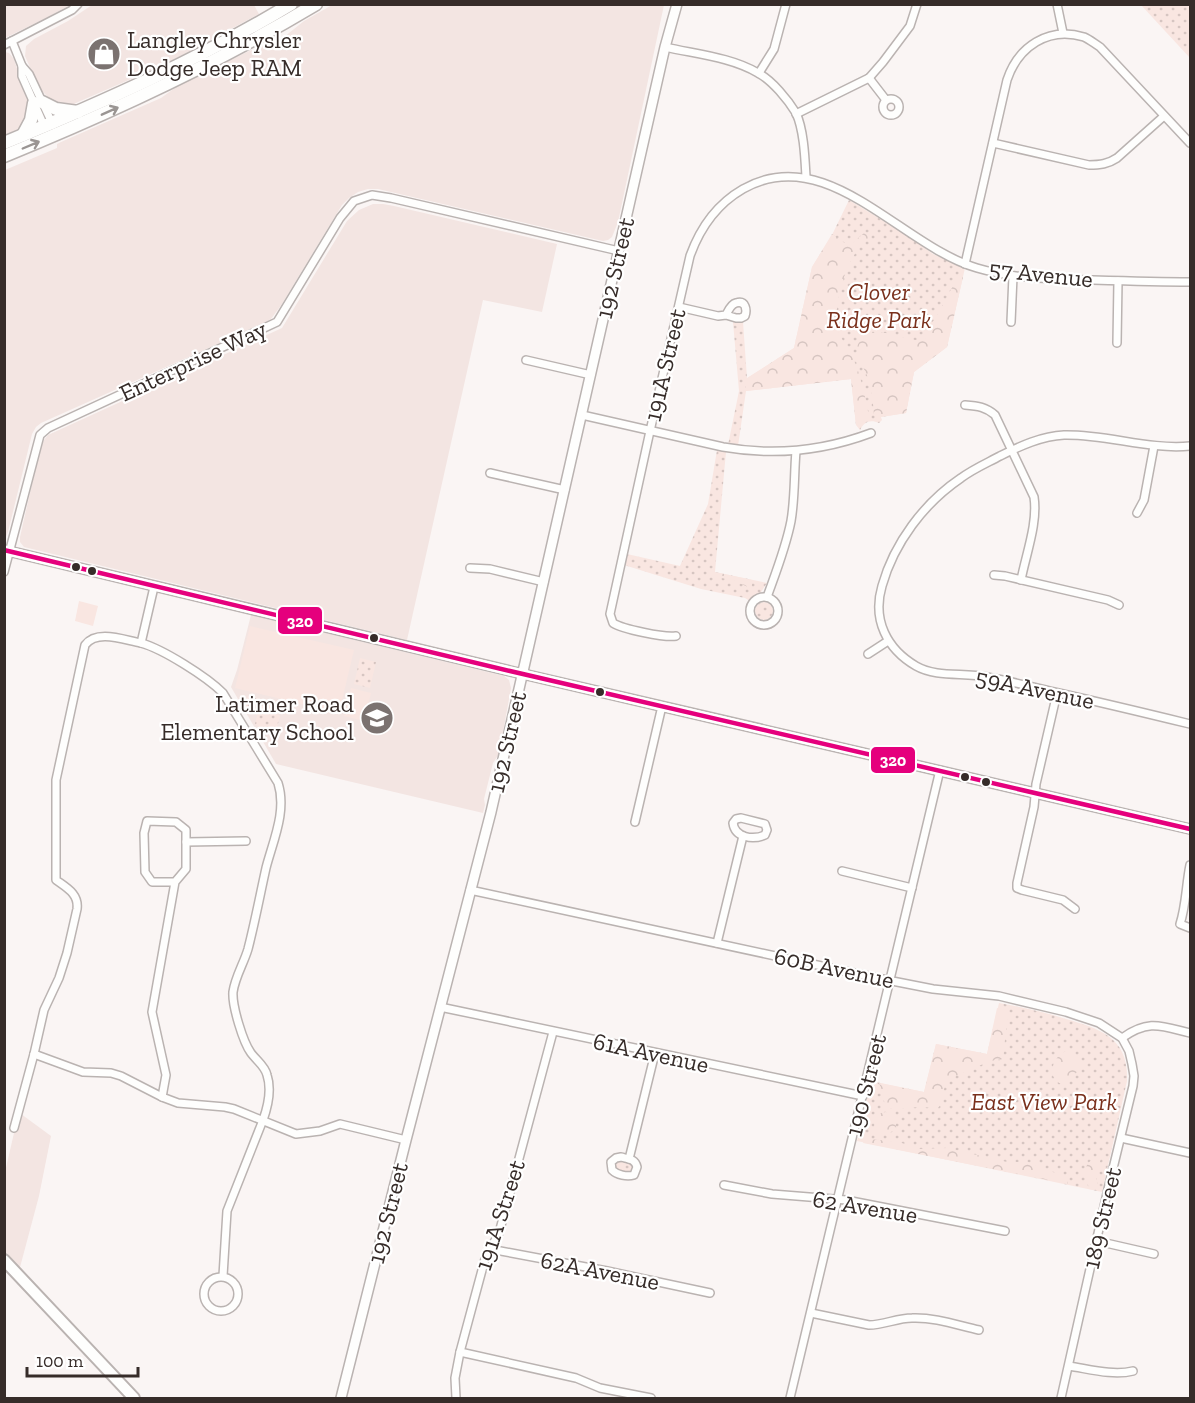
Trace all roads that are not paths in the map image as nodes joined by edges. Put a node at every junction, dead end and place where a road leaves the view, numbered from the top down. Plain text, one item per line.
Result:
1 (78, 4) edge
2 (291, 4) edge
3 (316, 4) edge
4 (670, 4) edge
5 (677, 4) edge
6 (786, 4) edge
7 (917, 4) edge
8 (1057, 4) edge
9 (1063, 33) junction
10 (12, 41) junction
11 (4, 45) edge
12 (664, 47) junction
13 (759, 73) junction
14 (869, 78) junction
15 (886, 100) dead end
16 (38, 102) junction
17 (79, 112) junction
18 (796, 114) junction
19 (1164, 116) junction
20 (51, 131) junction
21 (23, 135) junction
22 (4, 143) edge
23 (993, 143) junction
24 (1191, 143) edge
25 (4, 156) edge
26 (806, 177) junction
27 (619, 251) junction
28 (965, 264) junction
29 (1013, 276) junction
30 (1118, 281) junction
31 (1191, 282) edge
32 (679, 307) junction
33 (726, 315) dead end
34 (1011, 322) dead end
35 (1117, 343) dead end
36 (526, 360) dead end
37 (591, 375) junction
38 (965, 405) dead end
39 (582, 415) junction
40 (650, 431) junction
41 (871, 433) dead end
42 (1154, 446) junction
43 (1191, 446) edge
44 (1013, 450) junction
45 (796, 451) junction
46 (490, 473) dead end
47 (565, 490) junction
48 (1137, 513) dead end
49 (7, 551) edge
50 (471, 568) dead end
51 (4, 572) edge
52 (994, 575) dead end
53 (1021, 580) junction
54 (544, 582) junction
55 (154, 587) junction
56 (767, 597) junction
57 (1119, 605) dead end
58 (676, 636) dead end
59 (888, 640) junction
60 (141, 643) junction
61 (868, 654) dead end
62 (523, 674) junction
63 (1057, 693) junction
64 (663, 706) junction
65 (1191, 724) edge
66 (940, 770) junction
67 (1036, 793) junction
68 (635, 822) dead end
69 (1191, 829) edge
70 (743, 836) junction
71 (246, 841) dead end
72 (186, 842) junction
73 (1191, 865) edge
74 (842, 872) dead end
75 (175, 882) junction
76 (912, 888) junction
77 (470, 890) junction
78 (1075, 909) dead end
79 (1191, 928) edge
80 (717, 943) junction
81 (891, 980) junction
82 (440, 1007) junction
83 (553, 1032) junction
84 (1191, 1033) edge
85 (1122, 1038) junction
86 (655, 1053) junction
87 (34, 1054) junction
88 (863, 1096) junction
89 (162, 1097) junction
90 (263, 1120) junction
91 (14, 1128) dead end
92 (1120, 1138) junction
93 (406, 1140) junction
94 (1191, 1153) edge
95 (629, 1159) dead end
96 (724, 1185) dead end
97 (838, 1199) junction
98 (1005, 1231) dead end
99 (1097, 1240) junction
100 (490, 1249) junction
101 (1154, 1254) dead end
102 (4, 1260) edge
103 (223, 1276) junction
104 (710, 1293) dead end
105 (811, 1313) junction
106 (979, 1330) dead end
107 (460, 1352) junction
108 (1069, 1366) junction
109 (1133, 1371) dead end
110 (134, 1398) edge
111 (341, 1398) edge
112 (456, 1398) edge
113 (651, 1398) edge
114 (790, 1398) edge
115 (1061, 1398) edge

1 - 10 street
2 - 17 highway
20 -> 3 highway
4 - 12 main road, 192 Street
5 - 12 main road, 192 Street
6 - 13 street
7 - 14 street
8 - 9 street
9 - 19 street
9 - 23 street
10 - 11 street
10 - 16 street
12 - 13 street
12 - 27 main road, 192 Street
13 - 18 street
14 - 15 street
14 - 18 street
16 - 17 highway
16 - 20 street
16 - 21 highway
17 - 20 highway
18 - 26 street
19 - 23 street
19 - 24 street
20 - 21 highway
25 -> 20 highway
21 - 22 highway
23 - 28 street
26 - 28 street, 57 Avenue
26 - 32 street, 191A Street
27 - 37 main road, 192 Street
27 - 49 street, Enterprise Way
28 - 29 street, 57 Avenue
29 - 30 street, 57 Avenue
29 - 34 street
30 - 31 street, 57 Avenue
30 - 35 street
32 - 33 street
32 - 40 street, 191A Street
36 - 37 street
37 - 39 main road, 192 Street
38 - 44 street
39 - 40 street
39 - 47 main road, 192 Street
40 - 45 street
40 - 58 street, 191A Street
41 - 45 street
42 - 43 street
42 - 44 street
42 - 48 street
44 - 53 street
44 - 59 street
45 - 56 street
46 - 47 street
47 - 54 main road, 192 Street
49 - 51 street, Enterprise Way
49 - 55 main road
50 - 54 street
52 - 53 street
53 - 57 street
54 - 62 main road, 192 Street
55 - 60 street
55 - 62 main road
56 - 56 street
59 - 61 street
59 - 63 street, 59A Avenue
60 - 87 street
60 - 90 street
62 - 64 main road
62 - 77 main road, 192 Street
63 - 65 street, 59A Avenue
63 - 67 street
64 - 66 main road
64 - 68 street
66 - 67 main road
66 - 76 street, 190 Street
67 - 69 main road
67 - 78 street
70 - 70 street
70 - 80 street
71 - 72 street
72 - 75 street
72 - 75 street
73 - 79 street
74 - 76 street
75 - 89 street
76 - 81 street, 190 Street
77 - 80 street, 60B Avenue
77 - 82 main road, 192 Street
80 - 81 street, 60B Avenue
81 - 85 street, 60B Avenue
81 - 88 street, 190 Street
82 - 83 street, 61A Avenue
82 - 93 main road, 192 Street
83 - 86 street, 61A Avenue
83 - 100 street, 191A Street
84 - 85 street
85 - 92 street, 189 Street
86 - 88 street, 61A Avenue
86 - 95 street
87 - 89 street
87 - 91 street
88 - 97 street, 190 Street
89 - 90 street
90 - 93 street
90 - 103 street
92 - 94 street
92 - 99 street, 189 Street
93 - 111 main road, 192 Street
96 - 97 street, 62 Avenue
97 - 98 street, 62 Avenue
97 - 105 street, 190 Street
99 - 101 street
99 - 108 street, 189 Street
100 - 104 street, 62A Avenue
100 - 107 street, 191A Street
102 - 110 main road
103 - 103 street
105 - 106 street
105 - 114 street, 190 Street
107 - 112 street, 191A Street
107 - 113 street
108 - 109 street
108 - 115 street, 189 Street

